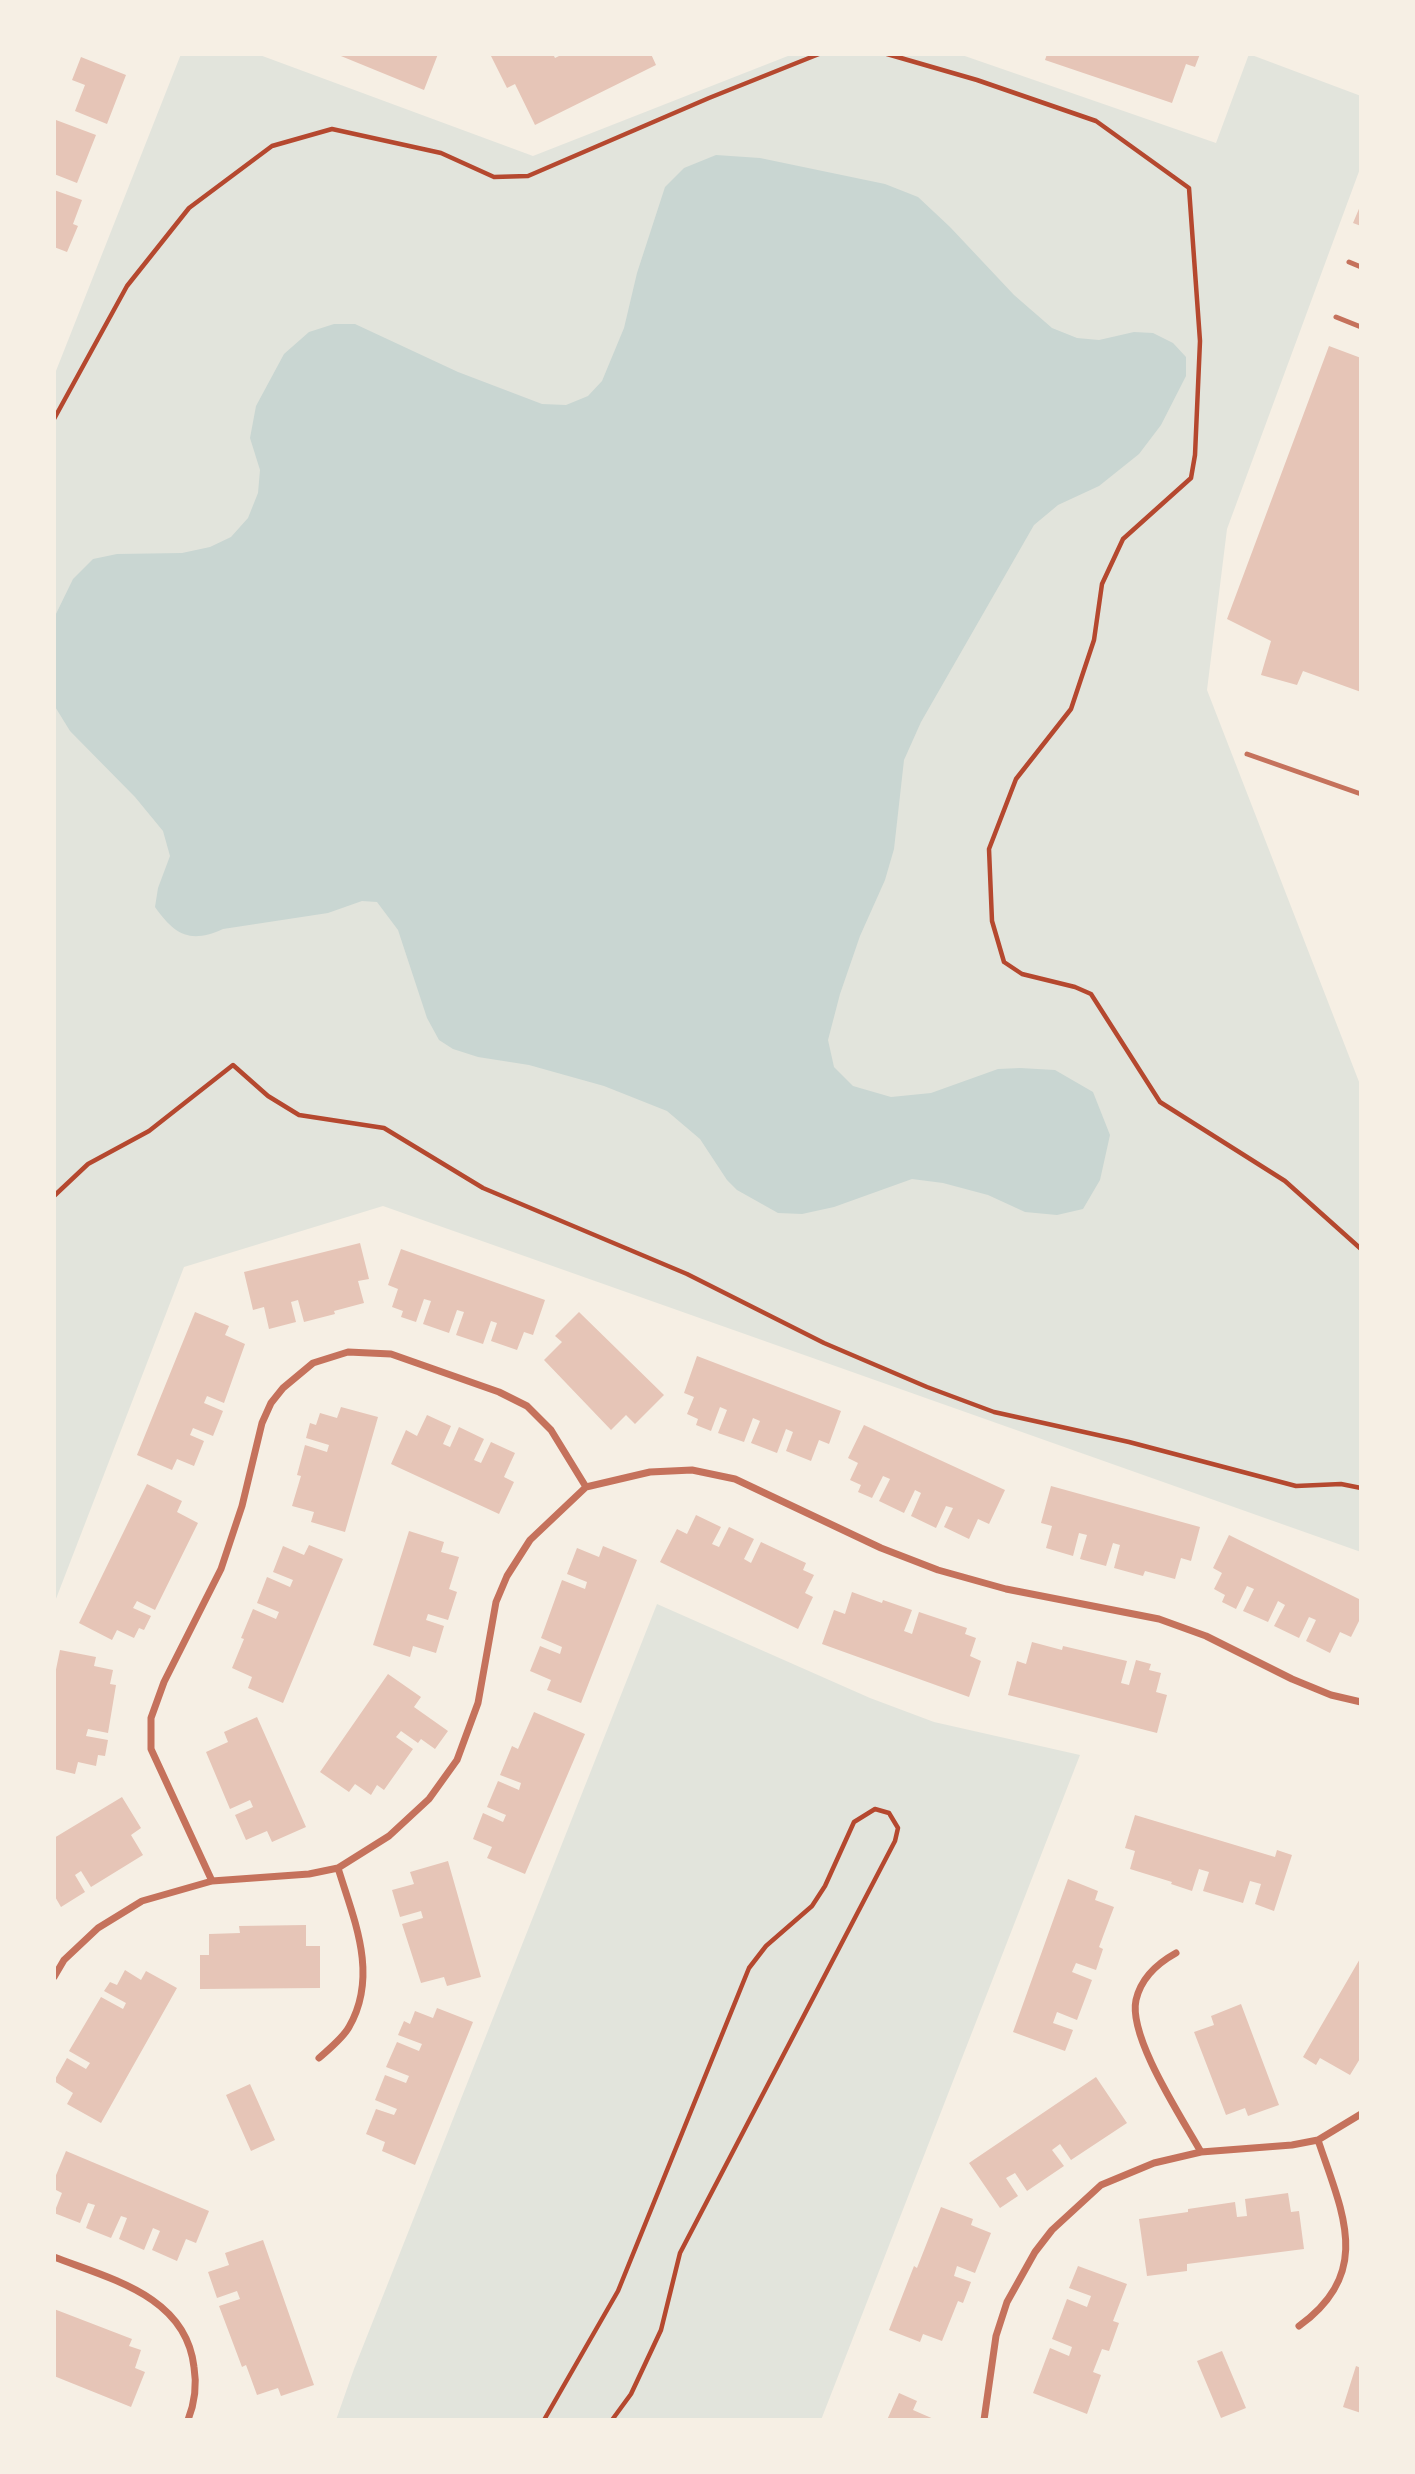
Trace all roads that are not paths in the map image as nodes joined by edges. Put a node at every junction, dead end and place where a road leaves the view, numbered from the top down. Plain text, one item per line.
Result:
1 (1349, 262) dead end
2 (1361, 267) edge
3 (1336, 317) dead end
4 (1361, 327) edge
5 (1247, 754) dead end
6 (1361, 794) edge
7 (586, 1487) junction
8 (1361, 1702) edge
9 (338, 1868) junction
10 (212, 1881) junction
11 (1176, 1953) dead end
12 (54, 1977) edge
13 (319, 2058) dead end
14 (1361, 2114) edge
15 (1318, 2140) junction
16 (1201, 2152) junction
17 (54, 2257) edge
18 (1299, 2326) dead end
19 (188, 2420) edge
20 (984, 2420) edge

1 - 2 lane
3 - 4 lane
5 - 6 lane
7 - 8 street
7 - 9 street
7 - 10 street
9 - 10 street
9 - 13 street
10 - 12 street
11 - 16 street
14 - 15 street
15 - 16 street
15 - 18 street
16 - 20 street
17 - 19 street

